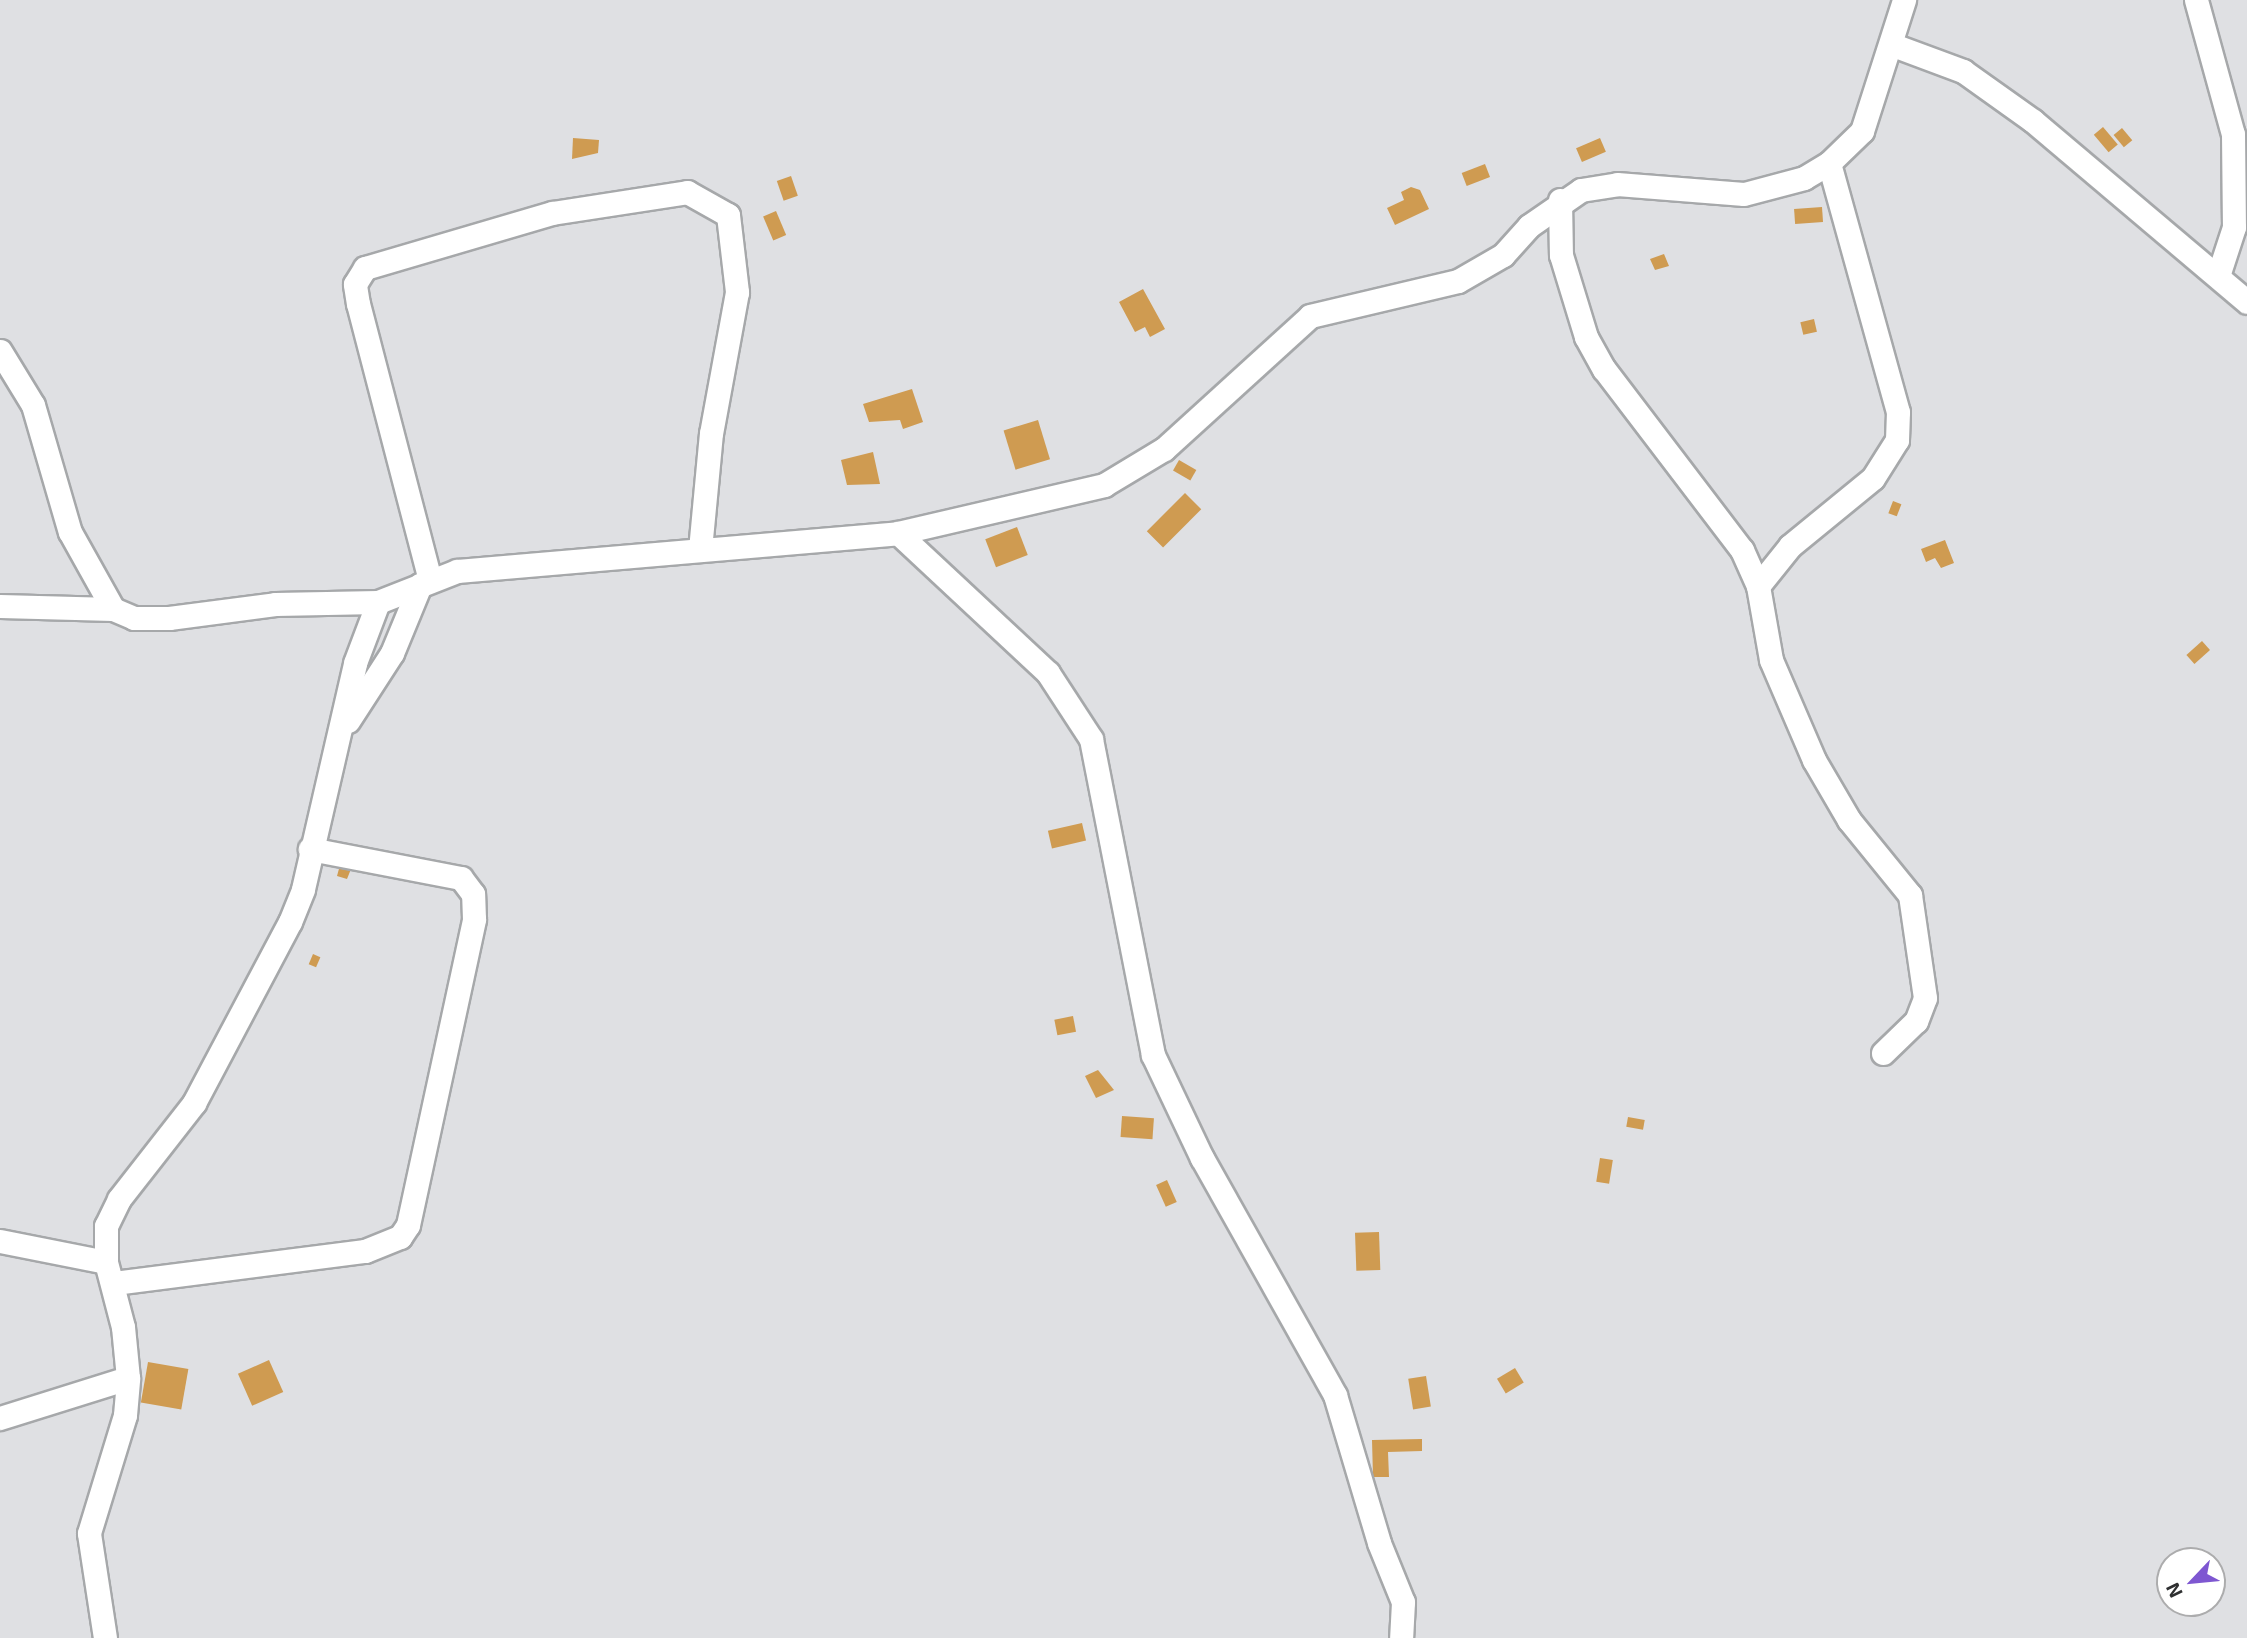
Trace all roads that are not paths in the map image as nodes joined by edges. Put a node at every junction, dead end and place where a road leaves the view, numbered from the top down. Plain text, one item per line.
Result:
1 (1904, 0) edge
2 (2196, 0) edge
3 (1893, 45) junction
4 (1829, 163) junction
5 (1560, 200) junction
6 (2219, 273) junction
7 (2247, 302) edge
8 (0, 351) edge
9 (898, 533) junction
10 (700, 550) junction
11 (425, 583) junction
12 (1758, 586) junction
13 (378, 602) junction
14 (0, 606) edge
15 (113, 609) junction
16 (339, 736) junction
17 (310, 849) junction
18 (1883, 1053) dead end
19 (0, 1241) edge
20 (110, 1272) junction
21 (128, 1378) junction
22 (0, 1418) edge
23 (105, 1638) edge
24 (1401, 1638) edge

1 - 3 street
2 - 6 street
3 - 4 street
3 - 6 street
4 - 5 street
4 - 12 street
5 - 9 street
5 - 12 street
6 - 7 street
8 - 15 street
9 - 10 street
9 - 24 street
10 - 11 street
10 - 11 street
11 - 13 street
11 - 16 street
12 - 18 street
13 - 15 street
13 - 16 street
14 - 15 street
16 - 17 street
17 - 20 street
17 - 20 street
19 - 20 street
20 - 21 street
21 - 22 street
21 - 23 street

